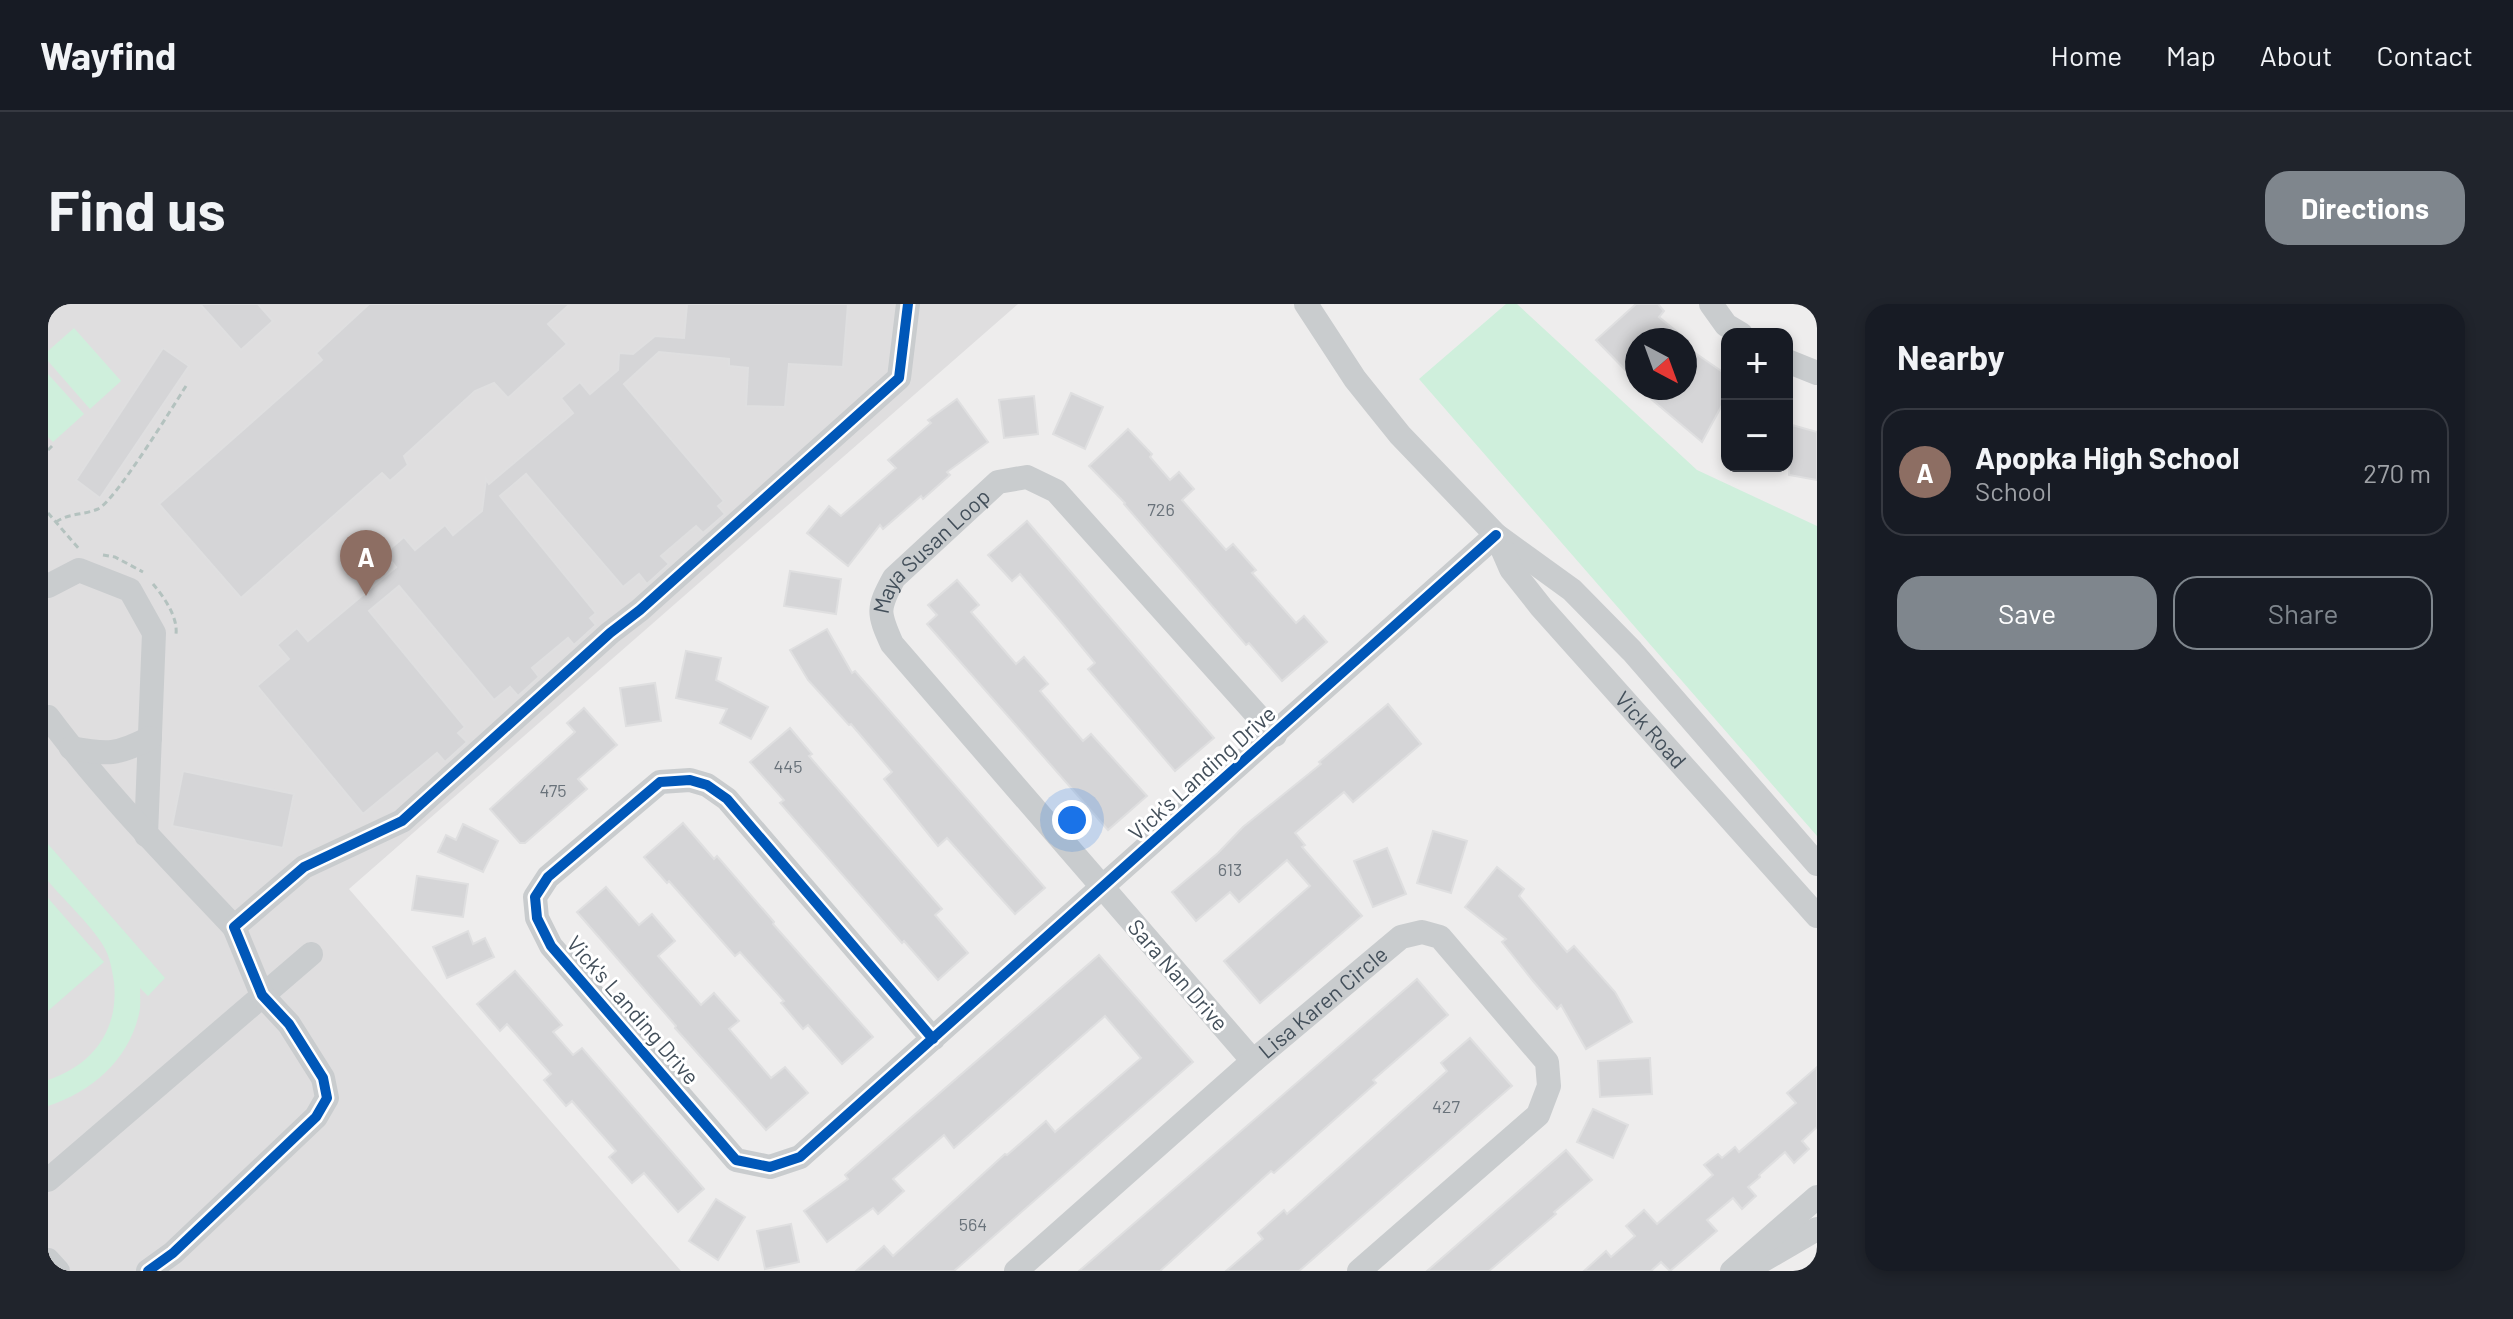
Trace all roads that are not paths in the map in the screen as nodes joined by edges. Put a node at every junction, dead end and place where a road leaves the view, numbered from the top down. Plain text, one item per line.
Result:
1 (908, 304) edge
2 (1306, 304) edge
3 (1711, 304) edge
4 (1731, 328) edge
5 (1793, 363) edge
6 (1817, 373) edge
7 (1496, 535) junction
8 (51, 580) edge
9 (48, 717) edge
10 (1275, 735) junction
11 (150, 738) junction
12 (71, 748) junction
13 (146, 835) junction
14 (1817, 864) edge
15 (1103, 888) junction
16 (1817, 916) edge
17 (234, 927) junction
18 (311, 954) dead end
19 (262, 995) junction
20 (933, 1039) junction
21 (1253, 1061) junction
22 (48, 1180) edge
23 (1817, 1197) edge
24 (1817, 1229) edge
25 (48, 1260) edge
26 (58, 1271) edge
27 (148, 1271) edge
28 (1016, 1271) edge
29 (1359, 1271) edge
30 (1732, 1271) edge
31 (1744, 1271) edge

1 - 17 street
2 - 7 street, Vick Road
3 - 4 street
5 - 6 street
7 - 10 street, Vick's Landing Drive
7 - 14 street, Vick Road
7 - 16 street, Vick Road
8 - 11 street
9 - 12 street
10 - 15 street, Vick's Landing Drive
10 - 15 street, Maya Susan Loop
11 - 12 street
11 - 13 street
12 - 13 street
13 - 17 street
15 - 20 street, Vick's Landing Drive
15 - 21 street, Sara Nan Drive
17 - 19 street
18 - 19 street
19 - 22 street
19 - 27 street
20 - 20 street, Vick's Landing Drive
21 - 28 street, Lisa Karen Circle
21 - 29 street, Lisa Karen Circle
23 - 30 street
24 - 31 street
25 - 26 street

